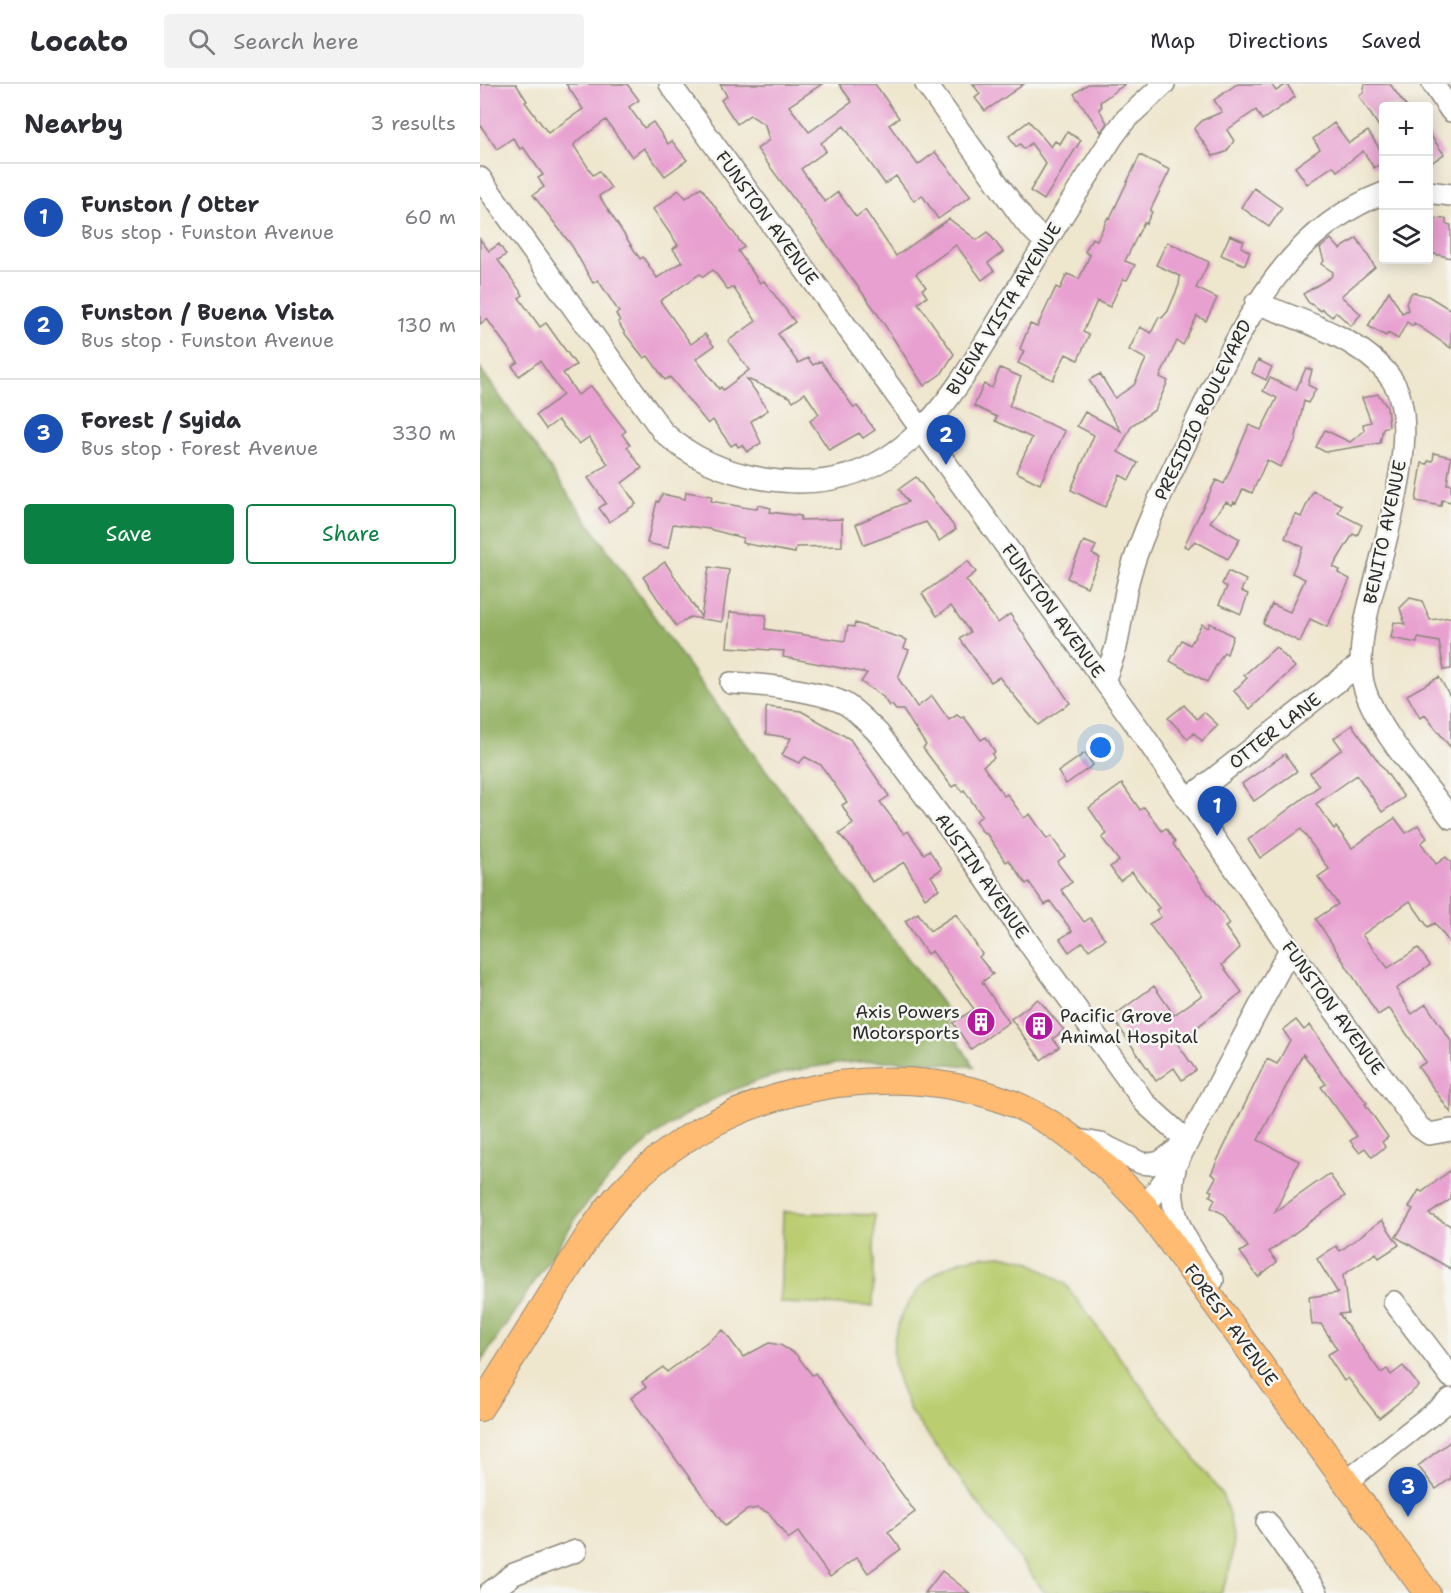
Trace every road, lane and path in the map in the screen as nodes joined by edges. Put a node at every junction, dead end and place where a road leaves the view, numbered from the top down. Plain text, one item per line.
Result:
1 (670, 84) edge
2 (926, 84) edge
3 (1164, 84) edge
4 (1433, 84) edge
5 (1451, 111) edge
6 (480, 178) edge
7 (1433, 193) edge
8 (1379, 195) edge
9 (1451, 195) edge
10 (1046, 242) junction
11 (1256, 303) junction
12 (922, 432) junction
13 (1361, 663) junction
14 (1104, 681) junction
15 (731, 683) dead end
16 (1188, 799) junction
17 (1451, 818) edge
18 (1290, 949) junction
19 (1443, 1132) edge
20 (1072, 1139) junction
21 (1188, 1142) junction
22 (1176, 1164) junction
23 (1145, 1207) junction
24 (1394, 1302) dead end
25 (1232, 1325) junction
26 (1451, 1377) edge
27 (1451, 1399) edge
28 (480, 1408) edge
29 (1346, 1482) junction
30 (1267, 1522) dead end
31 (576, 1551) dead end
32 (489, 1593) edge
33 (1317, 1593) edge
34 (1427, 1593) edge

1 - 12 street, FUNSTON AVENUE
2 - 10 street
3 - 10 street, BUENA VISTA AVENUE
4 - 5 street
6 - 12 street, BUENA VISTA AVENUE
7 - 9 street
8 - 11 street, PRESIDIO BOULEVARD
10 - 12 street, BUENA VISTA AVENUE
11 - 13 street, BENITO AVENUE
11 - 14 street, PRESIDIO BOULEVARD
12 - 14 street, FUNSTON AVENUE
13 - 16 street, OTTER LANE
13 - 17 street, BENITO AVENUE
14 - 16 street, FUNSTON AVENUE
15 - 21 street, AUSTIN AVENUE
16 - 18 street, FUNSTON AVENUE
18 - 19 street, FUNSTON AVENUE
18 - 21 street
20 - 21 street
20 - 23 main road, FOREST AVENUE
20 - 28 main road, FOREST AVENUE
21 - 22 street
22 - 23 street
22 - 25 street
23 - 25 main road, FOREST AVENUE
24 - 26 street
25 - 29 main road, FOREST AVENUE
27 - 29 street
29 - 34 main road, FOREST AVENUE
30 - 33 street
31 - 32 street

